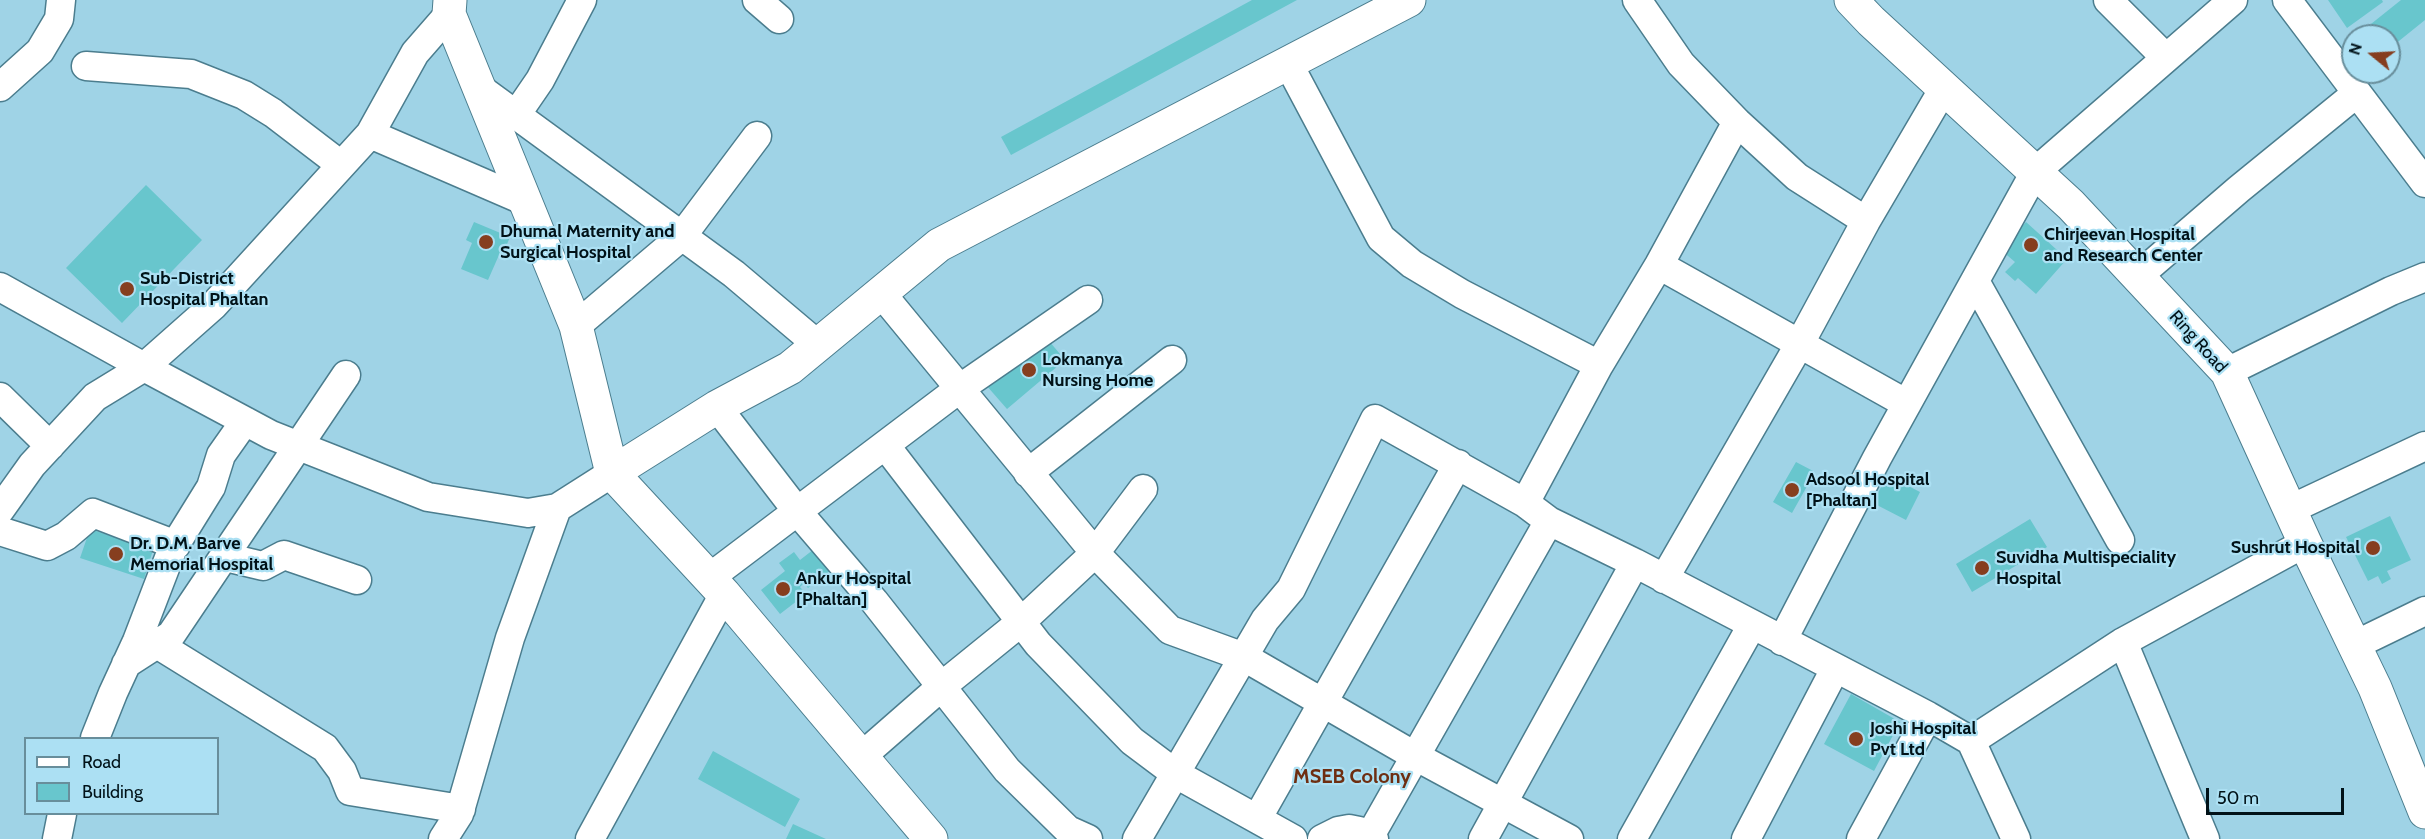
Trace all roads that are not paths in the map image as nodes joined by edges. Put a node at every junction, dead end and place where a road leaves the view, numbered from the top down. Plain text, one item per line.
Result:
1 (61, 0) edge
2 (582, 0) edge
3 (757, 0) edge
4 (1409, 0) edge
5 (1637, 0) edge
6 (1851, 0) edge
7 (2108, 0) edge
8 (2233, 0) edge
9 (2287, 0) edge
10 (449, 7) edge
11 (779, 19) dead end
12 (2166, 58) junction
13 (1288, 63) junction
14 (86, 66) dead end
15 (0, 87) edge
16 (478, 87) junction
17 (1944, 88) junction
18 (2357, 93) junction
19 (516, 115) junction
20 (1737, 122) junction
21 (370, 134) junction
22 (757, 136) dead end
23 (341, 165) junction
24 (2035, 172) junction
25 (2425, 183) edge
26 (525, 201) junction
27 (1866, 221) junction
28 (682, 236) junction
29 (1659, 265) junction
30 (2138, 276) junction
31 (2425, 277) edge
32 (1975, 282) junction
33 (0, 287) edge
34 (881, 293) junction
35 (1088, 300) dead end
36 (576, 326) junction
37 (818, 345) junction
38 (1798, 345) junction
39 (1172, 360) dead end
40 (1599, 365) junction
41 (144, 367) junction
42 (2227, 372) junction
43 (346, 375) dead end
44 (959, 389) junction
45 (0, 397) edge
46 (1907, 404) junction
47 (717, 408) junction
48 (245, 421) junction
49 (297, 445) junction
50 (885, 445) junction
51 (50, 446) junction
52 (2425, 446) edge
53 (1458, 464) junction
54 (612, 473) junction
55 (1028, 473) junction
56 (1143, 489) dead end
57 (1525, 502) junction
58 (557, 508) junction
59 (2291, 509) junction
60 (0, 510) edge
61 (797, 511) junction
62 (1549, 521) junction
63 (0, 531) edge
64 (2120, 540) dead end
65 (2305, 543) junction
66 (176, 544) junction
67 (1095, 553) junction
68 (225, 557) junction
69 (1635, 563) junction
70 (1664, 579) junction
71 (357, 580) dead end
72 (716, 586) junction
73 (2425, 611) edge
74 (1021, 622) junction
75 (1752, 625) junction
76 (1782, 641) junction
77 (2123, 642) junction
78 (157, 644) junction
79 (2355, 645) junction
80 (1244, 657) junction
81 (126, 664) junction
82 (1835, 669) junction
83 (942, 686) junction
84 (1322, 703) junction
85 (1928, 716) junction
86 (95, 737) edge
87 (1971, 741) junction
88 (862, 756) junction
89 (1415, 756) junction
90 (1176, 774) junction
91 (1503, 803) junction
92 (461, 809) junction
93 (2425, 812) edge
94 (62, 815) edge
95 (1257, 819) junction
96 (1372, 837) edge
97 (57, 839) edge
98 (443, 839) edge
99 (590, 839) edge
100 (931, 839) edge
101 (1089, 839) edge
102 (1137, 839) edge
103 (1293, 839) edge
104 (1322, 839) edge
105 (1483, 839) edge
106 (1569, 839) edge
107 (1632, 839) edge
108 (1746, 839) edge
109 (1861, 839) edge
110 (2016, 839) edge
111 (2205, 839) edge

1 - 15 street
2 - 19 street
3 - 11 street
4 - 13 main road
5 - 20 street
6 - 17 main road, Ring Road
7 - 12 street
8 - 12 street
9 - 18 street
10 - 16 main road
10 - 21 street
12 - 24 street
13 - 34 main road
13 - 40 street
14 - 23 street
16 - 19 street
16 - 26 main road
17 - 24 main road, Ring Road
17 - 27 street
18 - 25 street
18 - 30 street
19 - 28 street
20 - 27 street
20 - 29 street
21 - 23 street
21 - 26 street
22 - 28 street
23 - 41 street
24 - 30 main road, Ring Road
24 - 32 street
26 - 36 main road
27 - 38 street
28 - 36 street
28 - 37 street
29 - 38 street
29 - 40 street
30 - 42 main road, Ring Road
31 - 42 street
32 - 46 street
32 - 64 street
33 - 41 street
34 - 37 main road
34 - 44 street
35 - 44 street
36 - 54 main road
37 - 47 main road
38 - 46 street
38 - 70 street
39 - 55 street
40 - 57 street
41 - 48 street
41 - 51 street
42 - 59 main road, Ring Road
43 - 49 street
44 - 50 street
44 - 55 street
45 - 51 street
46 - 76 street
47 - 54 main road
47 - 61 street
48 - 49 street
48 - 66 street
49 - 58 street
49 - 68 street
50 - 61 street
50 - 74 street
51 - 60 street
52 - 59 street
53 - 57 street
53 - 80 street
53 - 84 street
54 - 58 street
54 - 72 main road
55 - 67 street
56 - 67 street
57 - 62 street
58 - 92 street
59 - 65 main road, Ring Road
61 - 72 street
61 - 83 street
62 - 69 street
62 - 89 street
63 - 66 street
65 - 77 street
65 - 79 main road, Ring Road
66 - 81 street
67 - 74 street
67 - 80 street
68 - 71 street
68 - 78 street
69 - 70 street
69 - 91 street
70 - 75 street
72 - 88 main road
72 - 99 street
73 - 79 street
74 - 83 street
74 - 90 street
75 - 76 street
75 - 107 street
76 - 82 street
77 - 87 street
77 - 111 street
78 - 81 street
78 - 92 street
79 - 93 main road, Ring Road
80 - 84 street
80 - 90 street
81 - 86 street
82 - 85 street
82 - 108 street
83 - 88 street
83 - 101 street
84 - 89 street
84 - 95 street
85 - 87 street
85 - 109 street
87 - 110 street
88 - 100 main road
89 - 91 street
89 - 96 street
90 - 95 street
90 - 102 street
91 - 105 street
91 - 106 street
92 - 98 street
94 - 97 street
95 - 103 street
96 - 104 street

